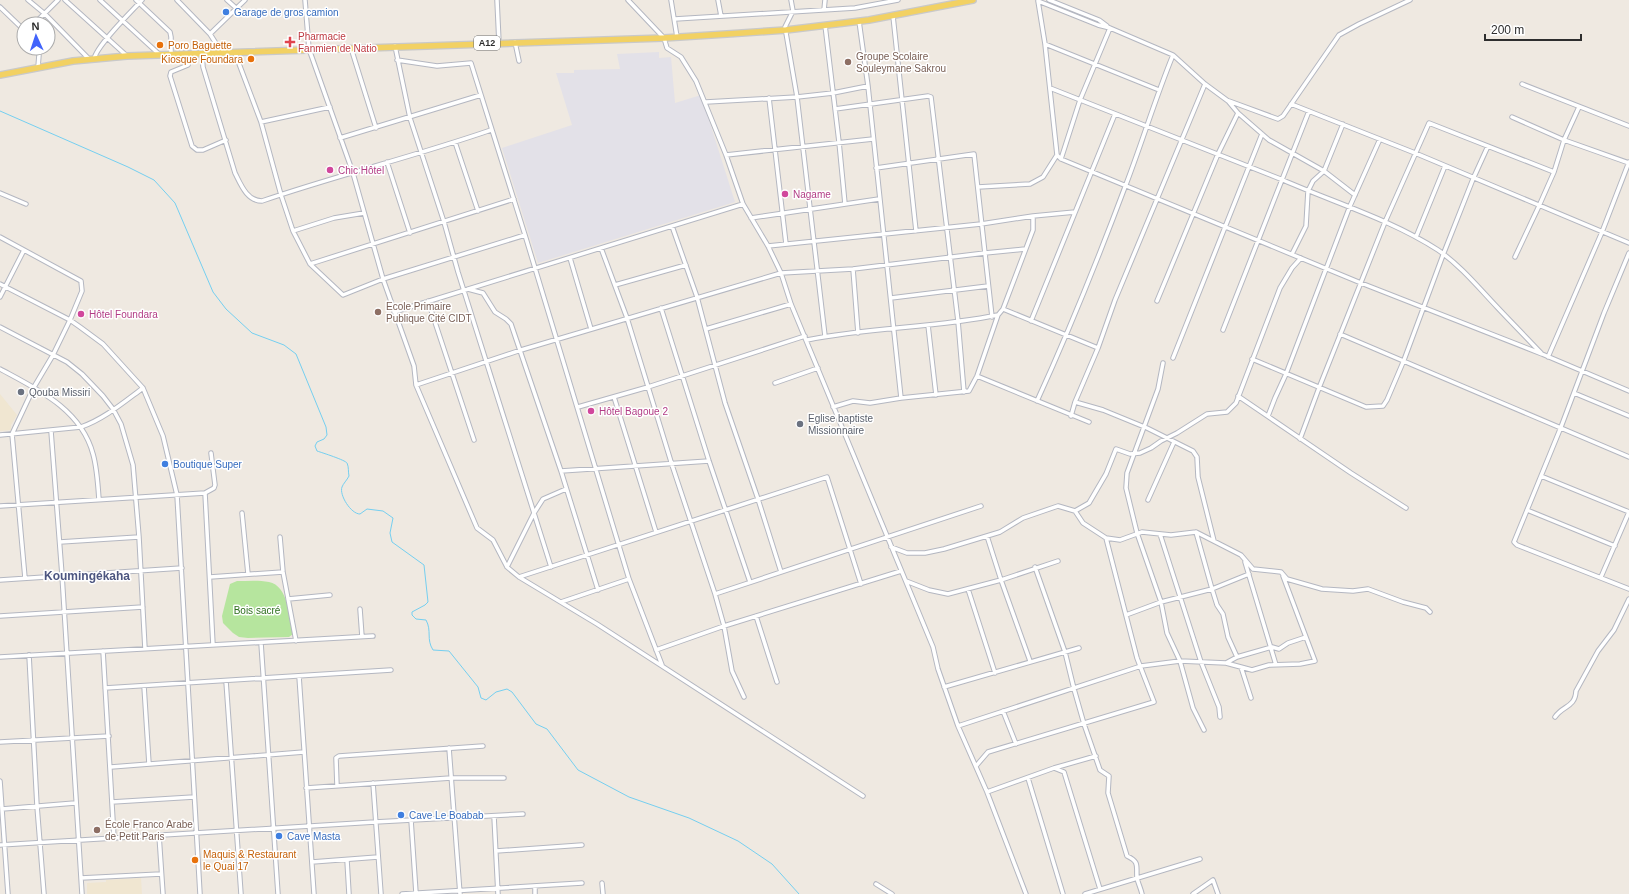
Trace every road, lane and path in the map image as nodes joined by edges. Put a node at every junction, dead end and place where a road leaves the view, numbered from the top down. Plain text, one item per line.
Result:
1 (28, 0) edge
2 (58, 0) edge
3 (65, 0) edge
4 (100, 0) edge
5 (136, 0) edge
6 (177, 0) edge
7 (227, 0) edge
8 (245, 0) edge
9 (305, 0) edge
10 (497, 0) edge
11 (628, 0) edge
12 (671, 0) edge
13 (718, 0) edge
14 (791, 0) edge
15 (825, 0) edge
16 (898, 0) edge
17 (973, 0) edge
18 (1037, 0) edge
19 (1049, 0) edge
20 (1410, 0) edge
21 (141, 2) edge
22 (0, 7) edge
23 (236, 8) junction
24 (824, 10) junction
25 (793, 11) junction
26 (45, 14) junction
27 (721, 16) junction
28 (893, 16) junction
29 (675, 20) junction
30 (123, 21) junction
31 (859, 21) junction
32 (16, 22) edge
33 (825, 25) junction
34 (1110, 28) junction
35 (786, 30) junction
36 (210, 34) junction
37 (677, 37) junction
38 (107, 38) junction
39 (664, 38) junction
40 (515, 42) junction
41 (499, 43) junction
42 (1046, 44) junction
43 (395, 46) junction
44 (351, 48) junction
45 (309, 49) junction
46 (202, 53) junction
47 (222, 53) junction
48 (236, 53) junction
49 (191, 54) junction
50 (160, 55) junction
51 (171, 55) junction
52 (1173, 55) junction
53 (39, 56) edge
54 (127, 56) junction
55 (92, 59) junction
56 (397, 60) junction
57 (519, 61) dead end
58 (1095, 64) junction
59 (38, 67) junction
60 (0, 75) edge
61 (1205, 84) junction
62 (1522, 84) dead end
63 (868, 86) junction
64 (1050, 88) junction
65 (1159, 90) junction
66 (833, 93) junction
67 (481, 95) junction
68 (797, 97) junction
69 (769, 98) junction
70 (903, 100) junction
71 (1080, 100) junction
72 (1228, 101) junction
73 (706, 102) junction
74 (1291, 104) junction
75 (870, 105) junction
76 (330, 107) junction
77 (1580, 107) junction
78 (835, 109) junction
79 (1309, 111) junction
80 (1238, 113) junction
81 (1115, 114) junction
82 (1512, 117) dead end
83 (410, 118) junction
84 (261, 122) junction
85 (1344, 124) junction
86 (1147, 126) junction
87 (1629, 126) edge
88 (376, 128) junction
89 (491, 130) junction
90 (1262, 134) junction
91 (340, 138) junction
92 (873, 139) junction
93 (1380, 139) junction
94 (226, 140) junction
95 (1181, 140) junction
96 (1564, 140) junction
97 (455, 142) junction
98 (839, 142) junction
99 (1488, 146) junction
100 (803, 147) junction
101 (775, 150) junction
102 (421, 151) junction
103 (1293, 153) junction
104 (1218, 154) junction
105 (1415, 154) junction
106 (726, 155) junction
107 (1057, 155) junction
108 (939, 158) junction
109 (1061, 159) junction
110 (388, 162) junction
111 (1629, 162) edge
112 (909, 163) junction
113 (1445, 166) junction
114 (1249, 167) junction
115 (876, 168) junction
116 (1324, 171) junction
117 (1092, 172) junction
118 (1554, 172) junction
119 (353, 173) junction
120 (1473, 179) junction
121 (1283, 180) junction
122 (978, 187) junction
123 (1126, 187) junction
124 (1308, 191) junction
125 (0, 193) edge
126 (281, 195) junction
127 (1355, 195) junction
128 (514, 199) junction
129 (879, 199) junction
130 (1157, 200) junction
131 (26, 204) dead end
132 (743, 204) junction
133 (845, 204) junction
134 (1350, 206) junction
135 (1539, 206) junction
136 (812, 209) junction
137 (478, 211) junction
138 (1075, 212) junction
139 (364, 213) junction
140 (782, 213) junction
141 (1193, 214) junction
142 (1033, 216) junction
143 (751, 218) junction
144 (444, 222) junction
145 (1385, 222) junction
146 (981, 224) junction
147 (672, 226) junction
148 (1225, 227) junction
149 (947, 228) junction
150 (293, 231) junction
151 (916, 231) junction
152 (1602, 232) junction
153 (410, 233) junction
154 (883, 234) junction
155 (525, 235) junction
156 (0, 237) edge
157 (1416, 237) junction
158 (815, 241) junction
159 (1259, 241) junction
160 (372, 243) junction
161 (1629, 243) edge
162 (786, 244) junction
163 (768, 246) junction
164 (601, 248) junction
165 (1025, 249) junction
166 (24, 250) junction
167 (985, 253) junction
168 (1292, 254) junction
169 (1443, 254) junction
170 (1629, 254) edge
171 (454, 257) junction
172 (950, 257) junction
173 (1515, 257) dead end
174 (570, 258) junction
175 (1300, 258) junction
176 (310, 264) junction
177 (686, 265) junction
178 (887, 265) junction
179 (535, 268) junction
180 (853, 269) junction
181 (1326, 269) junction
182 (817, 272) junction
183 (780, 273) junction
184 (383, 279) junction
185 (1361, 283) junction
186 (0, 284) edge
187 (615, 285) junction
188 (5, 286) junction
189 (988, 286) junction
190 (465, 290) junction
191 (954, 290) junction
192 (0, 297) edge
193 (697, 297) junction
194 (891, 298) junction
195 (428, 301) junction
196 (1157, 301) dead end
197 (791, 304) junction
198 (661, 308) junction
199 (1424, 308) junction
200 (1003, 309) junction
201 (394, 312) junction
202 (998, 315) junction
203 (992, 317) junction
204 (627, 318) junction
205 (70, 320) junction
206 (1031, 320) junction
207 (958, 321) junction
208 (928, 325) junction
209 (0, 327) edge
210 (591, 329) junction
211 (706, 329) junction
212 (894, 329) junction
213 (1223, 330) dead end
214 (858, 333) junction
215 (1340, 334) junction
216 (1067, 335) junction
217 (825, 336) junction
218 (806, 338) junction
219 (556, 339) junction
220 (1098, 348) junction
221 (521, 350) junction
222 (54, 354) junction
223 (1542, 354) junction
224 (1548, 357) junction
225 (1173, 358) dead end
226 (1252, 359) junction
227 (1404, 360) junction
228 (486, 361) junction
229 (1163, 363) dead end
230 (715, 364) junction
231 (818, 368) junction
232 (0, 369) edge
233 (452, 372) junction
234 (1582, 372) junction
235 (1286, 374) junction
236 (682, 375) junction
237 (977, 376) junction
238 (775, 383) dead end
239 (416, 385) junction
240 (34, 387) junction
241 (648, 387) junction
242 (144, 388) junction
243 (1319, 388) junction
244 (1629, 391) edge
245 (964, 392) junction
246 (1574, 392) junction
247 (936, 395) junction
248 (1238, 396) junction
249 (614, 397) junction
250 (901, 398) junction
251 (1036, 401) junction
252 (1075, 402) junction
253 (833, 407) junction
254 (578, 408) junction
255 (113, 409) junction
256 (1071, 416) junction
257 (1268, 416) junction
258 (1629, 416) edge
259 (1089, 422) dead end
260 (81, 427) junction
261 (1145, 427) junction
262 (1561, 427) junction
263 (51, 432) junction
264 (12, 434) junction
265 (0, 435) edge
266 (1166, 438) junction
267 (1300, 439) junction
268 (474, 440) dead end
269 (1174, 442) junction
270 (211, 454) dead end
271 (1135, 454) junction
272 (1629, 457) edge
273 (709, 461) junction
274 (672, 465) junction
275 (634, 467) junction
276 (596, 469) junction
277 (561, 471) junction
278 (1541, 476) junction
279 (566, 489) junction
280 (205, 493) junction
281 (177, 495) junction
282 (136, 498) junction
283 (758, 499) junction
284 (99, 500) junction
285 (1148, 500) dead end
286 (57, 503) junction
287 (19, 505) junction
288 (0, 506) edge
289 (981, 506) dead end
290 (1406, 508) dead end
291 (725, 510) junction
292 (1527, 510) junction
293 (1075, 511) junction
294 (1629, 512) edge
295 (242, 513) dead end
296 (534, 513) junction
297 (691, 521) junction
298 (656, 532) junction
299 (1196, 532) junction
300 (1137, 533) junction
301 (1160, 534) junction
302 (987, 536) junction
303 (139, 537) junction
304 (280, 537) dead end
305 (887, 537) junction
306 (1106, 538) junction
307 (1214, 541) junction
308 (60, 542) junction
309 (620, 544) junction
310 (1615, 546) junction
311 (891, 547) junction
312 (850, 549) junction
313 (587, 555) junction
314 (1058, 561) dead end
315 (1245, 561) junction
316 (551, 566) junction
317 (507, 567) junction
318 (182, 568) junction
319 (1035, 568) junction
320 (141, 571) junction
321 (283, 572) junction
322 (781, 572) junction
323 (901, 572) junction
324 (1281, 572) junction
325 (248, 574) junction
326 (1249, 574) junction
327 (62, 575) junction
328 (210, 577) junction
329 (519, 577) junction
330 (1601, 577) junction
331 (25, 578) junction
332 (629, 579) junction
333 (0, 580) edge
334 (1001, 580) junction
335 (906, 581) junction
336 (750, 582) junction
337 (861, 584) junction
338 (1212, 589) junction
339 (1629, 589) edge
340 (598, 590) junction
341 (968, 590) junction
342 (715, 594) junction
343 (330, 595) dead end
344 (1181, 597) junction
345 (1629, 598) edge
346 (288, 599) junction
347 (561, 602) junction
348 (1161, 602) junction
349 (143, 607) junction
350 (360, 609) dead end
351 (64, 612) junction
352 (1430, 612) dead end
353 (0, 616) edge
354 (756, 616) junction
355 (1126, 616) junction
356 (724, 626) junction
357 (373, 636) dead end
358 (362, 637) junction
359 (1306, 637) junction
360 (296, 641) junction
361 (261, 643) junction
362 (213, 645) junction
363 (186, 646) junction
364 (1272, 647) junction
365 (1079, 648) dead end
366 (145, 649) junction
367 (656, 650) junction
368 (103, 651) junction
369 (1065, 652) junction
370 (66, 653) junction
371 (29, 655) junction
372 (0, 657) edge
373 (1237, 657) junction
374 (1030, 661) junction
375 (1180, 661) junction
376 (1201, 662) junction
377 (1226, 663) junction
378 (1276, 665) junction
379 (662, 666) junction
380 (1141, 666) junction
381 (1241, 667) junction
382 (391, 670) dead end
383 (995, 673) junction
384 (299, 676) junction
385 (263, 679) junction
386 (226, 681) junction
387 (777, 682) dead end
388 (187, 683) junction
389 (144, 686) junction
390 (944, 687) junction
391 (105, 688) junction
392 (1074, 689) junction
393 (744, 697) dead end
394 (1251, 698) dead end
395 (1003, 711) junction
396 (1220, 717) dead end
397 (1555, 717) dead end
398 (1084, 724) junction
399 (958, 726) junction
400 (1204, 730) dead end
401 (109, 736) junction
402 (72, 738) junction
403 (33, 740) junction
404 (0, 742) edge
405 (1016, 744) junction
406 (483, 746) dead end
407 (449, 748) junction
408 (304, 752) junction
409 (269, 755) junction
410 (1096, 756) junction
411 (232, 757) junction
412 (192, 760) junction
413 (149, 764) junction
414 (111, 766) junction
415 (976, 766) junction
416 (1054, 768) junction
417 (451, 778) junction
418 (504, 778) dead end
419 (1028, 778) junction
420 (0, 781) edge
421 (373, 784) junction
422 (337, 786) junction
423 (306, 788) junction
424 (987, 792) junction
425 (863, 796) dead end
426 (194, 798) junction
427 (112, 802) junction
428 (75, 803) junction
429 (37, 806) junction
430 (2, 809) junction
431 (523, 814) dead end
432 (494, 816) junction
433 (454, 818) junction
434 (411, 820) junction
435 (375, 822) junction
436 (309, 826) junction
437 (273, 828) junction
438 (236, 831) junction
439 (196, 833) junction
440 (159, 835) junction
441 (114, 838) junction
442 (78, 840) junction
443 (40, 843) junction
444 (2, 845) edge
445 (582, 845) dead end
446 (496, 851) junction
447 (378, 857) junction
448 (1200, 859) dead end
449 (347, 860) junction
450 (312, 862) junction
451 (161, 874) junction
452 (81, 878) junction
453 (1138, 878) junction
454 (582, 883) dead end
455 (602, 883) dead end
456 (876, 884) dead end
457 (534, 886) junction
458 (497, 889) junction
459 (1100, 889) junction
460 (460, 892) edge
461 (416, 893) edge
462 (8, 894) edge
463 (44, 894) edge
464 (82, 894) edge
465 (163, 894) edge
466 (200, 894) edge
467 (241, 894) edge
468 (278, 894) edge
469 (314, 894) edge
470 (349, 894) edge
471 (381, 894) edge
472 (402, 894) edge
473 (498, 894) edge
474 (535, 894) edge
475 (603, 894) edge
476 (892, 894) edge
477 (1026, 894) edge
478 (1063, 894) edge
479 (1085, 894) edge
480 (1142, 894) edge
481 (1193, 894) edge
482 (1218, 894) edge

1 - 26 street
2 - 26 street
3 - 38 street
4 - 30 street
5 - 21 street
6 - 36 street
7 - 23 street
8 - 23 street
9 - 45 street
10 - 41 street
11 - 39 street
12 - 29 street
13 - 27 street
14 - 25 street
15 - 24 street
16 - 24 street
17 - 28 main road, A12
18 - 34 street
18 - 42 street
19 - 34 street
20 - 74 street
21 - 30 street
21 - 51 street
22 - 32 street
23 - 36 street
24 - 25 street
25 - 27 street
25 - 35 street
26 - 55 street
27 - 29 street
28 - 31 main road, A12
28 - 70 street
29 - 37 street
30 - 38 street
30 - 50 street
31 - 33 main road, A12
31 - 63 street
33 - 35 main road, A12
33 - 66 street
34 - 52 street
34 - 58 street
35 - 37 main road, A12
35 - 68 street
36 - 47 street
37 - 39 main road, A12
38 - 54 street
38 - 55 street
39 - 40 main road, A12
39 - 73 street
40 - 41 main road, A12
40 - 57 street
41 - 43 main road, A12
42 - 58 street
42 - 64 street
43 - 44 main road, A12
43 - 56 street
44 - 45 main road, A12
44 - 88 street
45 - 48 main road, A12
45 - 76 street
46 - 47 main road, A12
46 - 49 main road, A12
46 - 94 street
47 - 48 main road, A12
48 - 84 street
49 - 51 main road, A12
49 - 94 street
50 - 51 main road, A12
50 - 54 main road, A12
52 - 61 street
52 - 65 street
53 - 59 street
54 - 55 main road, A12
55 - 59 main road, A12
56 - 67 street
56 - 83 street
58 - 65 street
58 - 71 street
59 - 60 main road, A12
61 - 72 street
61 - 95 street
62 - 77 street
63 - 66 street
63 - 75 street
64 - 71 street
64 - 107 street
65 - 86 street
66 - 68 street
66 - 78 street
67 - 83 street
67 - 89 street
68 - 69 street
68 - 100 street
69 - 73 street
69 - 101 street
70 - 75 street
70 - 108 street
70 - 112 street
71 - 81 street
71 - 109 street
72 - 74 street
72 - 80 street
73 - 106 street
74 - 79 street
75 - 78 street
75 - 92 street
76 - 84 street
76 - 91 street
77 - 87 street
77 - 96 street
78 - 98 street
79 - 85 street
79 - 103 street
80 - 90 street
80 - 104 street
81 - 86 street
81 - 117 street
82 - 96 street
83 - 88 street
83 - 102 street
84 - 126 street
85 - 93 street
85 - 116 street
86 - 95 street
86 - 123 street
88 - 91 street
89 - 97 street
89 - 128 street
90 - 103 street
90 - 114 street
91 - 119 street
92 - 98 street
92 - 115 street
93 - 105 street
93 - 127 street
94 - 126 street
95 - 104 street
95 - 130 street
96 - 111 street
96 - 118 street
97 - 102 street
97 - 137 street
98 - 100 street
98 - 133 street
99 - 105 street
99 - 118 street
99 - 120 street
100 - 101 street
100 - 136 street
101 - 106 street
101 - 140 street
102 - 110 street
102 - 144 street
103 - 116 street
103 - 121 street
104 - 114 street
104 - 141 street
105 - 113 street
105 - 145 street
106 - 132 street
107 - 109 street
107 - 122 street
108 - 112 street
108 - 122 street
108 - 149 street
109 - 117 street
110 - 119 street
110 - 153 street
111 - 152 street
112 - 115 street
112 - 151 street
113 - 120 street
113 - 157 street
114 - 121 street
114 - 148 street
115 - 129 street
116 - 124 street
116 - 127 street
117 - 123 street
117 - 138 street
118 - 135 street
119 - 126 street
119 - 139 street
120 - 135 street
120 - 169 street
121 - 124 street
121 - 159 street
122 - 146 street
123 - 130 street
123 - 216 street
124 - 134 street
124 - 168 street
125 - 131 street
126 - 150 street
127 - 134 street
128 - 137 street
128 - 155 street
129 - 133 street
129 - 154 street
130 - 141 street
130 - 220 street
132 - 143 street
132 - 147 street
133 - 136 street
134 - 145 street
134 - 181 street
135 - 152 street
135 - 173 street
136 - 140 street
136 - 158 street
137 - 144 street
138 - 142 street
138 - 206 street
139 - 150 street
139 - 160 street
140 - 143 street
140 - 162 street
141 - 148 street
141 - 196 street
142 - 146 street
142 - 165 street
143 - 163 street
144 - 153 street
144 - 171 street
145 - 157 street
145 - 185 street
146 - 149 street
146 - 167 street
147 - 164 street
147 - 177 street
148 - 159 street
148 - 225 street
149 - 151 street
149 - 172 street
150 - 176 street
151 - 154 street
152 - 161 street
152 - 224 street
153 - 160 street
154 - 158 street
154 - 178 street
155 - 171 street
155 - 179 street
156 - 166 street
157 - 169 street
158 - 162 street
158 - 182 street
159 - 168 street
159 - 213 street
160 - 176 street
160 - 184 street
162 - 163 street
163 - 183 street
164 - 174 street
164 - 187 street
165 - 167 street
165 - 200 street
166 - 188 street
166 - 205 street
167 - 172 street
167 - 189 street
168 - 175 street
169 - 199 street
169 - 223 street
170 - 234 street
171 - 184 street
171 - 190 street
172 - 178 street
172 - 191 street
174 - 179 street
174 - 210 street
175 - 181 street
175 - 226 street
176 - 184 street
177 - 187 street
177 - 193 street
178 - 180 street
178 - 194 street
179 - 190 street
179 - 219 street
180 - 182 street
180 - 214 street
181 - 185 street
181 - 235 street
182 - 183 street
182 - 217 street
183 - 193 street
183 - 197 street
184 - 201 street
185 - 199 street
185 - 215 street
186 - 188 street
187 - 204 street
188 - 192 street
188 - 205 street
189 - 191 street
189 - 203 street
190 - 195 street
190 - 221 street
190 - 228 street
191 - 194 street
191 - 207 street
193 - 198 street
193 - 211 street
194 - 212 street
195 - 201 street
195 - 233 street
197 - 211 street
197 - 218 street
198 - 204 street
198 - 236 street
199 - 223 street
199 - 227 street
200 - 202 street
200 - 206 street
201 - 239 street
202 - 203 street
202 - 237 street
203 - 207 street
204 - 210 street
204 - 241 street
205 - 222 street
205 - 242 street
206 - 216 street
207 - 208 street
207 - 245 street
208 - 212 street
208 - 247 street
209 - 222 street
210 - 219 street
211 - 230 street
212 - 214 street
212 - 250 street
214 - 217 street
215 - 227 street
215 - 243 street
216 - 220 street
216 - 251 street
217 - 218 street
218 - 230 street
218 - 231 street
219 - 221 street
219 - 254 street
220 - 252 street
221 - 228 street
221 - 277 street
222 - 240 street
222 - 255 street
223 - 224 street
224 - 234 street
226 - 235 street
226 - 248 street
227 - 243 street
227 - 262 street
228 - 233 street
228 - 296 street
229 - 261 street
230 - 236 street
230 - 283 street
231 - 238 street
231 - 253 street
232 - 240 street
233 - 239 street
233 - 268 street
234 - 244 street
234 - 246 street
235 - 243 street
235 - 257 street
236 - 241 street
236 - 273 street
237 - 245 street
237 - 251 street
239 - 317 street
240 - 260 street
240 - 264 street
241 - 249 street
241 - 274 street
242 - 255 street
242 - 281 street
243 - 267 street
245 - 247 street
246 - 258 street
246 - 262 street
247 - 250 street
248 - 257 street
248 - 266 street
249 - 254 street
249 - 275 street
250 - 253 street
251 - 256 street
252 - 256 street
252 - 261 street
253 - 305 street
254 - 276 street
255 - 260 street
255 - 282 street
256 - 259 street
257 - 267 street
260 - 263 street
260 - 284 street
261 - 266 street
261 - 271 street
262 - 272 street
262 - 278 street
263 - 264 street
263 - 286 street
264 - 265 street
264 - 287 street
266 - 269 street
266 - 271 street
267 - 290 street
269 - 285 street
269 - 307 street
270 - 280 street
271 - 293 street
271 - 300 street
273 - 274 street
273 - 291 street
274 - 275 street
274 - 297 street
275 - 276 street
275 - 298 street
276 - 277 street
276 - 309 street
277 - 279 street
278 - 292 street
278 - 294 street
279 - 296 street
279 - 313 street
280 - 281 street
280 - 328 street
281 - 282 street
281 - 318 street
282 - 284 street
282 - 303 street
283 - 291 street
283 - 312 street
283 - 322 street
284 - 286 street
286 - 287 street
286 - 308 street
287 - 288 street
287 - 331 street
289 - 305 street
291 - 297 street
291 - 336 street
292 - 310 street
292 - 330 street
293 - 302 street
293 - 306 street
294 - 310 street
295 - 325 street
296 - 316 street
296 - 317 street
297 - 298 street
297 - 342 street
298 - 309 street
299 - 301 street
299 - 307 street
299 - 338 street
300 - 301 street
300 - 306 street
300 - 348 street
301 - 344 street
302 - 311 street
302 - 334 street
303 - 308 street
303 - 320 street
304 - 321 street
305 - 311 street
305 - 312 street
306 - 355 street
307 - 315 street
308 - 327 street
309 - 313 street
309 - 332 street
310 - 330 street
311 - 323 street
312 - 322 street
312 - 337 street
313 - 316 street
313 - 340 street
314 - 319 street
315 - 324 street
315 - 326 street
316 - 329 street
317 - 329 street
318 - 320 street
318 - 363 street
319 - 334 street
319 - 369 street
320 - 327 street
320 - 349 street
321 - 325 street
321 - 346 street
322 - 336 street
323 - 335 street
323 - 337 street
324 - 352 street
324 - 359 street
325 - 328 street
326 - 338 street
326 - 364 street
327 - 331 street
327 - 351 street
328 - 362 street
329 - 347 street
330 - 339 street
331 - 333 street
332 - 340 street
332 - 367 street
334 - 341 street
334 - 374 street
335 - 341 street
335 - 390 street
336 - 342 street
337 - 354 street
338 - 344 street
338 - 373 street
340 - 347 street
341 - 383 street
342 - 356 street
343 - 346 street
344 - 348 street
344 - 376 street
345 - 397 street
346 - 360 street
347 - 379 street
348 - 355 street
348 - 375 street
349 - 351 street
349 - 366 street
350 - 358 street
351 - 353 street
351 - 370 street
354 - 356 street
354 - 387 street
355 - 380 street
356 - 367 street
356 - 393 street
357 - 358 street
358 - 360 street
359 - 364 street
359 - 378 street
360 - 361 street
361 - 362 street
361 - 385 street
362 - 363 street
363 - 366 street
363 - 388 street
364 - 373 street
364 - 378 street
365 - 369 street
366 - 368 street
367 - 379 street
368 - 370 street
368 - 391 street
369 - 374 street
369 - 392 street
370 - 371 street
370 - 402 street
371 - 372 street
371 - 403 street
373 - 377 street
374 - 383 street
375 - 376 street
375 - 380 street
375 - 400 street
376 - 377 street
376 - 396 street
377 - 381 street
378 - 381 street
379 - 425 street
380 - 392 street
380 - 398 street
381 - 394 street
382 - 384 street
383 - 390 street
384 - 385 street
384 - 408 street
385 - 386 street
385 - 409 street
386 - 388 street
386 - 411 street
388 - 389 street
388 - 412 street
389 - 391 street
389 - 413 street
390 - 399 street
391 - 401 street
392 - 395 street
392 - 398 street
395 - 399 street
395 - 405 street
398 - 405 street
398 - 410 street
399 - 415 street
401 - 402 street
401 - 414 street
402 - 403 street
402 - 428 street
403 - 404 street
403 - 429 street
405 - 415 street
406 - 407 street
407 - 417 street
407 - 422 street
408 - 409 street
408 - 423 street
409 - 411 street
409 - 437 street
410 - 416 street
410 - 453 street
411 - 412 street
411 - 438 street
412 - 413 street
412 - 426 street
413 - 414 street
414 - 427 street
415 - 424 street
416 - 419 street
416 - 459 street
417 - 418 street
417 - 421 street
417 - 433 street
419 - 424 street
419 - 478 street
420 - 430 street
421 - 422 street
421 - 435 street
422 - 423 street
423 - 436 street
424 - 477 street
426 - 427 street
426 - 439 street
427 - 441 street
428 - 429 street
428 - 442 street
429 - 430 street
429 - 443 street
430 - 444 street
431 - 432 street
432 - 433 street
432 - 446 street
433 - 434 street
433 - 460 street
434 - 435 street
434 - 461 street
435 - 436 street
435 - 447 street
436 - 437 street
436 - 450 street
437 - 438 street
437 - 468 street
438 - 439 street
438 - 467 street
439 - 440 street
439 - 466 street
440 - 441 street
440 - 451 street
441 - 442 street
442 - 443 street
442 - 452 street
443 - 444 street
443 - 463 street
444 - 462 street
445 - 446 street
446 - 458 street
447 - 449 street
447 - 471 street
448 - 453 street
449 - 450 street
449 - 470 street
450 - 469 street
451 - 452 street
451 - 465 street
452 - 464 street
453 - 459 street
453 - 480 street
454 - 457 street
455 - 475 street
456 - 476 street
457 - 458 street
457 - 474 street
458 - 460 street
458 - 473 street
459 - 479 street
460 - 461 street
461 - 472 street
481 - 482 street

